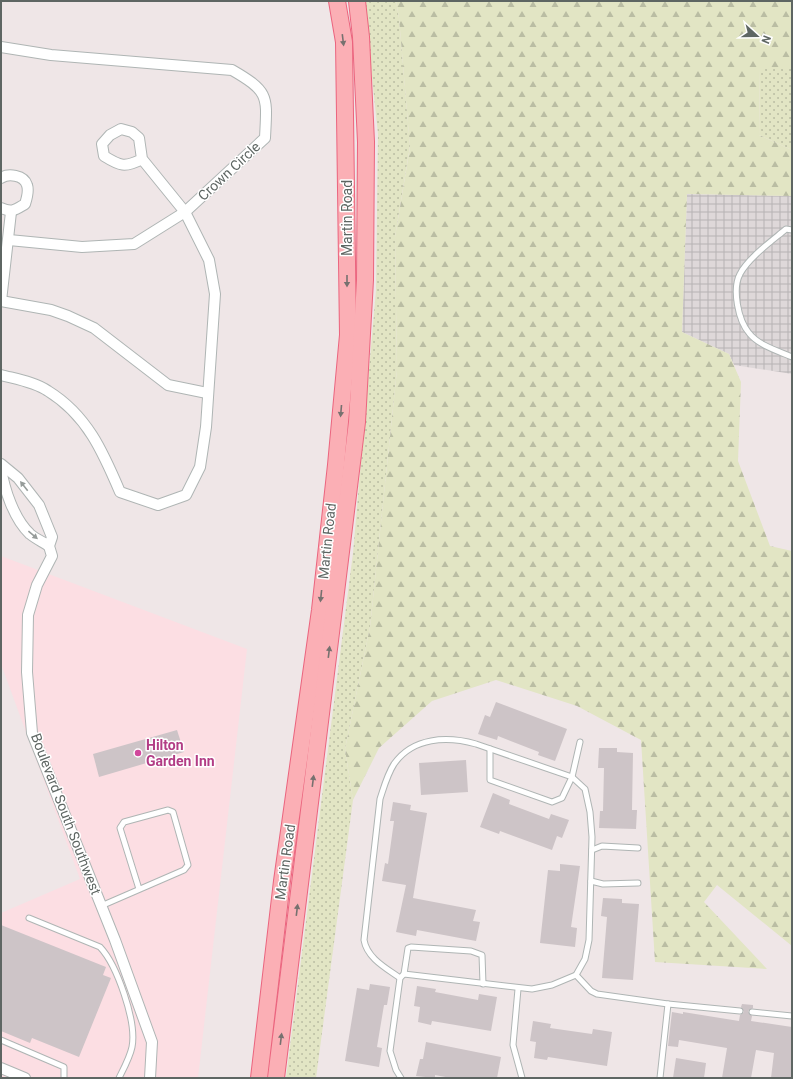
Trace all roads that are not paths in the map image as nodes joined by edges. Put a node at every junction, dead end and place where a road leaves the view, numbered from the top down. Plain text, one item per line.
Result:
1 (337, 1) edge
2 (357, 1) edge
3 (1, 47) edge
4 (142, 159) dead end
5 (1, 178) edge
6 (6, 210) edge
7 (185, 212) junction
8 (792, 230) edge
9 (9, 240) junction
10 (1, 301) edge
11 (792, 356) edge
12 (1, 375) edge
13 (207, 393) junction
14 (1, 464) edge
15 (1, 468) edge
16 (49, 546) junction
17 (580, 742) dead end
18 (490, 749) junction
19 (572, 777) junction
20 (638, 848) dead end
21 (592, 850) junction
22 (591, 881) junction
23 (638, 883) dead end
24 (139, 889) junction
25 (102, 906) junction
26 (29, 918) dead end
27 (576, 975) junction
28 (402, 976) junction
29 (483, 984) junction
30 (518, 989) junction
31 (668, 1004) junction
32 (740, 1010) dead end
33 (752, 1012) dead end
34 (792, 1016) edge
35 (1, 1040) edge
36 (1, 1068) edge
37 (20, 1077) edge
38 (399, 1077) edge
39 (64, 1078) edge
40 (119, 1078) edge
41 (150, 1078) edge
42 (259, 1078) edge
43 (276, 1078) edge
44 (522, 1078) edge
45 (660, 1078) edge

1 -> 42 main road, Martin Road
43 -> 2 main road, Martin Road
3 - 7 street, Crown Circle
4 - 7 street
5 - 6 street
6 - 9 street
7 - 9 street, Crown Circle
7 - 13 street
8 - 11 lane
9 - 10 street
10 - 13 street
12 - 13 street
16 -> 14 street, Boulevard South Southwest
15 -> 16 street
16 - 25 street, Boulevard South Southwest
17 - 19 lane
18 - 19 lane
18 - 19 lane
18 - 28 lane
19 - 21 lane
20 - 21 lane
21 - 22 lane
22 - 23 lane
22 - 27 lane
24 - 24 lane
24 - 25 lane
25 - 41 street, Boulevard South Southwest
26 - 40 lane
27 - 30 lane
27 - 31 lane
28 - 29 lane
28 - 29 lane
28 - 38 lane
29 - 30 lane
30 - 44 lane
31 - 32 lane
31 - 45 lane
33 - 34 lane
35 - 39 lane
36 - 37 street

